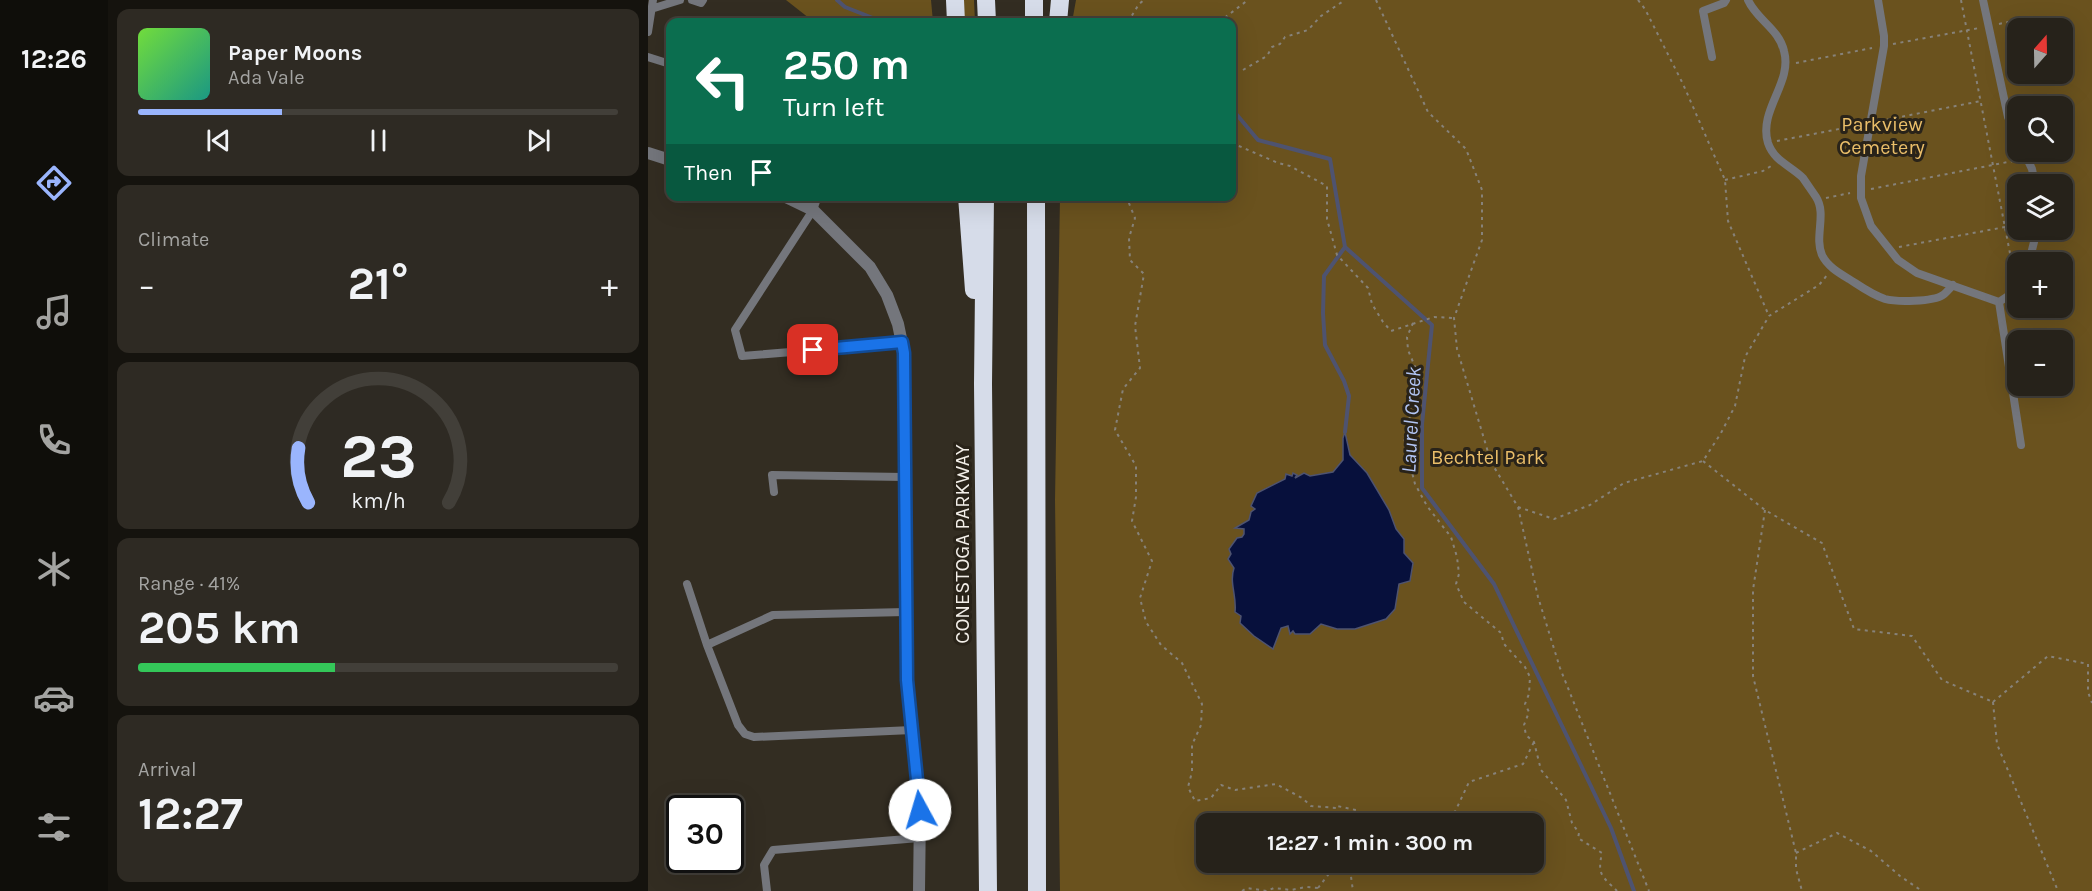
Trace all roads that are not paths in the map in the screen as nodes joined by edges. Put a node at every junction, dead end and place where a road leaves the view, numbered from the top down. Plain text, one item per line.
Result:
1 (680, 0) edge
2 (692, 0) edge
3 (703, 0) edge
4 (955, 0) edge
5 (986, 0) edge
6 (1034, 0) edge
7 (1060, 0) edge
8 (1726, 0) edge
9 (1748, 0) edge
10 (1878, 0) edge
11 (1983, 0) edge
12 (652, 4) edge
13 (956, 18) edge
14 (987, 18) edge
15 (1034, 18) edge
16 (1058, 18) edge
17 (648, 32) edge
18 (648, 57) edge
19 (1712, 57) dead end
20 (666, 63) edge
21 (2007, 112) edge
22 (648, 153) edge
23 (666, 158) edge
24 (794, 201) edge
25 (816, 201) edge
26 (967, 201) edge
27 (985, 201) edge
28 (1036, 201) edge
29 (1044, 201) edge
30 (813, 210) junction
31 (1037, 282) junction
32 (1953, 285) junction
33 (2007, 297) edge
34 (1999, 302) junction
35 (902, 342) junction
36 (983, 384) junction
37 (2020, 445) dead end
38 (905, 477) junction
39 (774, 492) dead end
40 (687, 584) dead end
41 (906, 612) junction
42 (706, 645) junction
43 (912, 730) junction
44 (919, 838) junction
45 (767, 891) edge
46 (919, 891) edge
47 (988, 891) edge
48 (1037, 891) edge

1 - 12 lane
2 - 3 lane
4 - 13 highway
5 - 14 highway
6 - 15 highway
7 - 16 highway
8 - 19 lane
9 - 32 lane
10 - 32 lane
11 - 21 lane
12 - 17 lane
18 - 20 lane
22 - 23 street
24 - 30 street
25 - 30 lane
26 - 36 highway
27 - 36 highway, CONESTOGA PARKWAY
28 - 31 highway
29 - 31 highway
30 - 35 street
30 - 35 lane
31 - 48 highway
32 - 34 lane
33 - 34 lane
34 - 37 lane
35 - 38 street
36 - 47 highway, CONESTOGA PARKWAY
38 - 39 lane
38 - 41 street
40 - 42 lane
41 - 42 lane
41 - 43 street
42 - 43 lane
43 - 44 street
44 - 45 lane
44 - 46 street

